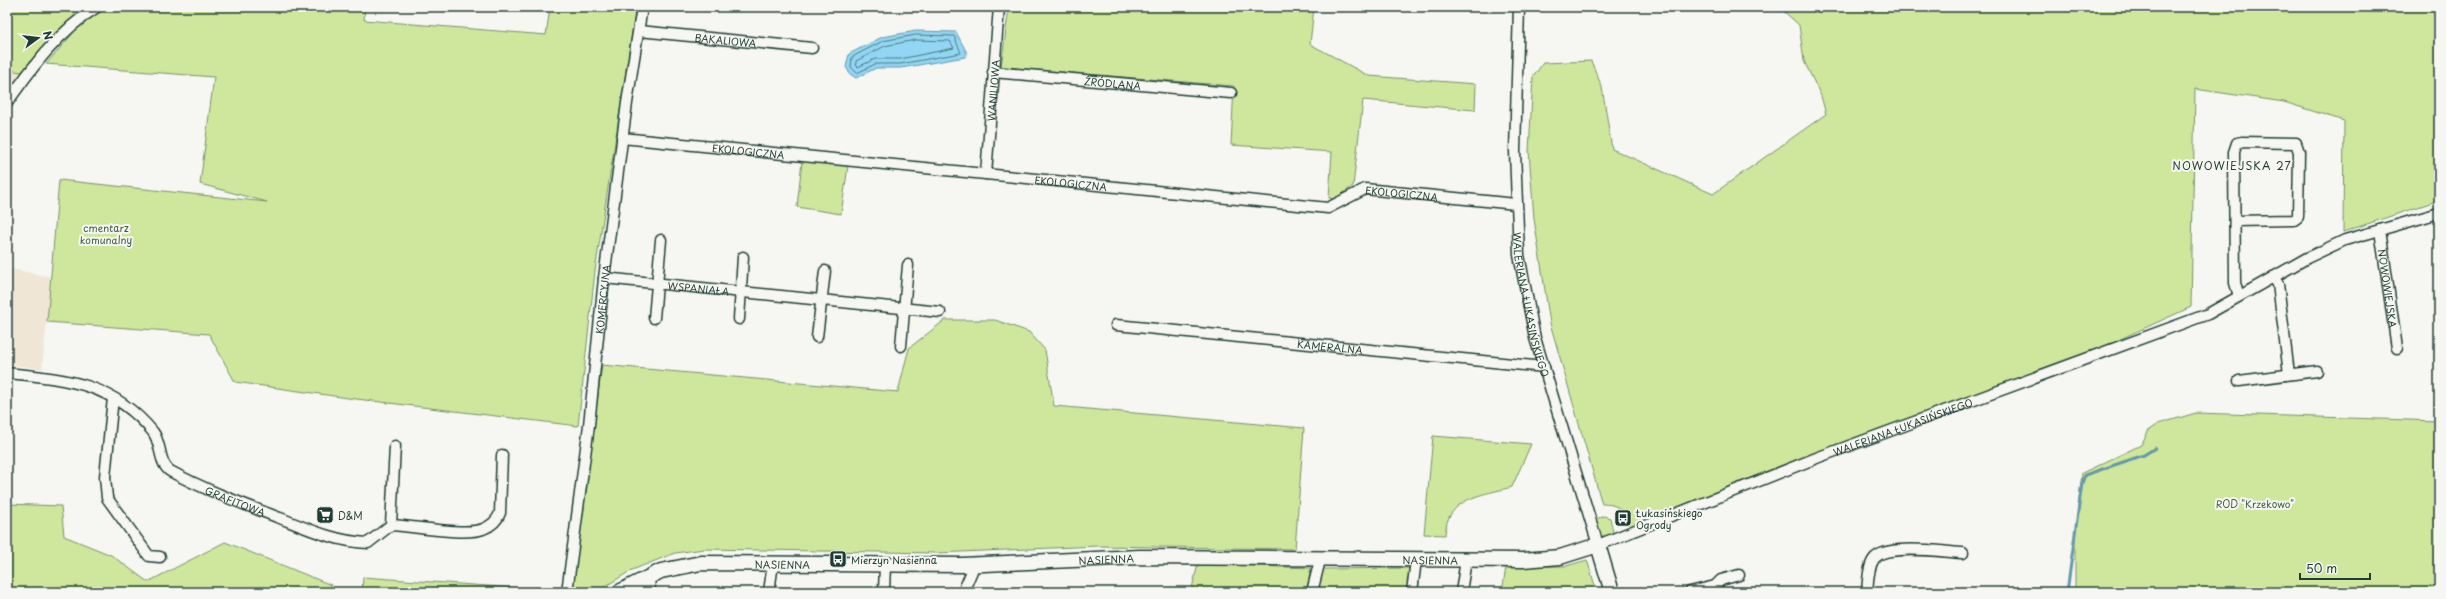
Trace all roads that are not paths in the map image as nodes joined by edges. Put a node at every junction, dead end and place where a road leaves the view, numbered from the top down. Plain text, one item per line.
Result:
1 (97, 7) edge
2 (642, 7) edge
3 (999, 7) edge
4 (1519, 7) edge
5 (639, 31) junction
6 (812, 48) dead end
7 (993, 72) junction
8 (1231, 93) dead end
9 (7, 103) edge
10 (622, 138) junction
11 (986, 174) junction
12 (1516, 204) junction
13 (2439, 213) edge
14 (2235, 221) junction
15 (2380, 230) junction
16 (661, 240) dead end
17 (743, 257) dead end
18 (908, 264) dead end
19 (825, 271) dead end
20 (2273, 277) junction
21 (604, 278) junction
22 (657, 284) junction
23 (741, 292) junction
24 (2239, 296) junction
25 (822, 300) junction
26 (904, 308) junction
27 (940, 312) dead end
28 (654, 318) dead end
29 (739, 319) dead end
30 (1116, 325) dead end
31 (817, 337) dead end
32 (901, 346) dead end
33 (2396, 348) dead end
34 (1544, 368) junction
35 (2316, 371) dead end
36 (7, 373) edge
37 (2289, 374) junction
38 (2239, 381) dead end
39 (113, 398) junction
40 (395, 446) dead end
41 (502, 455) dead end
42 (391, 525) junction
43 (1598, 545) junction
44 (1963, 553) dead end
45 (160, 557) dead end
46 (1320, 560) junction
47 (1416, 560) junction
48 (1466, 560) junction
49 (773, 563) junction
50 (885, 565) junction
51 (972, 565) junction
52 (1739, 575) dead end
53 (649, 577) junction
54 (1716, 589) edge
55 (568, 592) edge
56 (619, 592) edge
57 (650, 592) edge
58 (769, 592) edge
59 (884, 592) edge
60 (963, 592) edge
61 (1312, 592) edge
62 (1412, 592) edge
63 (1461, 592) edge
64 (1612, 592) edge
65 (1690, 592) edge
66 (1867, 592) edge

1 - 9 street
2 - 5 street, KOMERCYJNA
3 - 7 street, WANILIOWA
4 - 12 street, WALERIANA ŁUKASIŃSKIEGO
5 - 6 street, BAKALIOWA
5 - 10 street, KOMERCYJNA
7 - 8 street, ŹRÓDLANA
7 - 11 street, WANILIOWA
10 - 11 street, EKOLOGICZNA
10 - 21 street, KOMERCYJNA
11 - 12 street, EKOLOGICZNA
12 - 34 street, WALERIANA ŁUKASIŃSKIEGO
13 - 15 street
14 - 14 street
14 - 24 street
15 - 20 street
15 - 33 street, NOWOWIEJSKA
16 - 22 street, WSPANIAŁA
17 - 23 street, WSPANIAŁA
18 - 26 street
19 - 25 street
20 - 24 street
20 - 37 street
21 - 22 street, WSPANIAŁA
21 - 55 street, KOMERCYJNA
22 - 23 street, WSPANIAŁA
22 - 28 street, WSPANIAŁA
23 - 25 street, WSPANIAŁA
23 - 29 street, WSPANIAŁA
24 - 43 street, WALERIANA ŁUKASIŃSKIEGO
25 - 26 street, WSPANIAŁA
25 - 31 street
26 - 27 street, WSPANIAŁA
26 - 32 street
30 - 34 street, KAMERALNA
34 - 43 street, WALERIANA ŁUKASIŃSKIEGO
35 - 37 street
36 - 39 street, GRAFITOWA
37 - 38 street
39 - 42 street, GRAFITOWA
39 - 45 street
40 - 42 street
41 - 42 street
43 - 48 street, NASIENNA
43 - 64 street, WALERIANA ŁUKASIŃSKIEGO
44 - 66 street
46 - 47 street, NASIENNA
46 - 51 street, NASIENNA
46 - 61 street
47 - 48 street, NASIENNA
47 - 62 street
48 - 63 street
49 - 50 street, NASIENNA
49 - 53 street, NASIENNA
49 - 58 street
50 - 51 street, NASIENNA
50 - 59 street
51 - 60 street
52 - 54 street
53 - 56 street, NASIENNA
53 - 57 street
54 - 65 street

